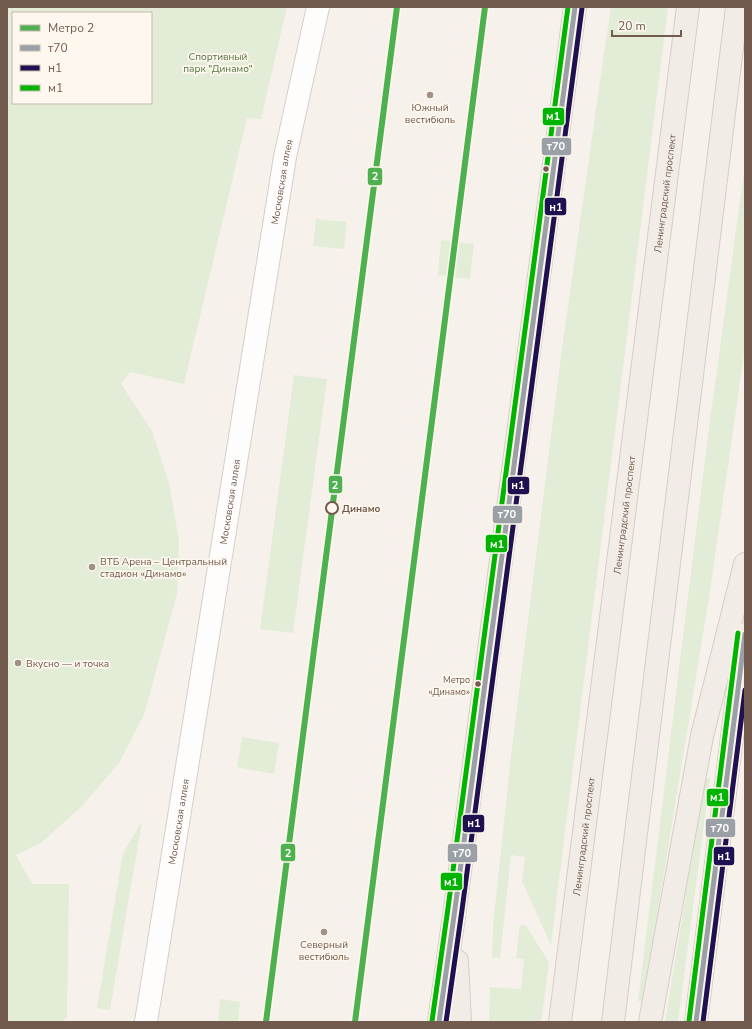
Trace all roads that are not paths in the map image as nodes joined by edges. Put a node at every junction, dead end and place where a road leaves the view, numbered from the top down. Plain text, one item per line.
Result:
1 (318, 7) edge
2 (575, 7) edge
3 (688, 7) edge
4 (737, 7) edge
5 (745, 564) edge
6 (745, 634) edge
7 (455, 909) junction
8 (146, 1022) edge
9 (439, 1022) edge
10 (460, 1022) edge
11 (560, 1022) edge
12 (613, 1022) edge
13 (650, 1022) edge
14 (696, 1022) edge

1 - 8 street, Московская аллея
2 - 7 main road
3 - 11 main road, Ленинградский проспект
4 - 12 main road
5 - 13 main road
6 - 14 main road
7 - 9 main road
7 - 10 main road

